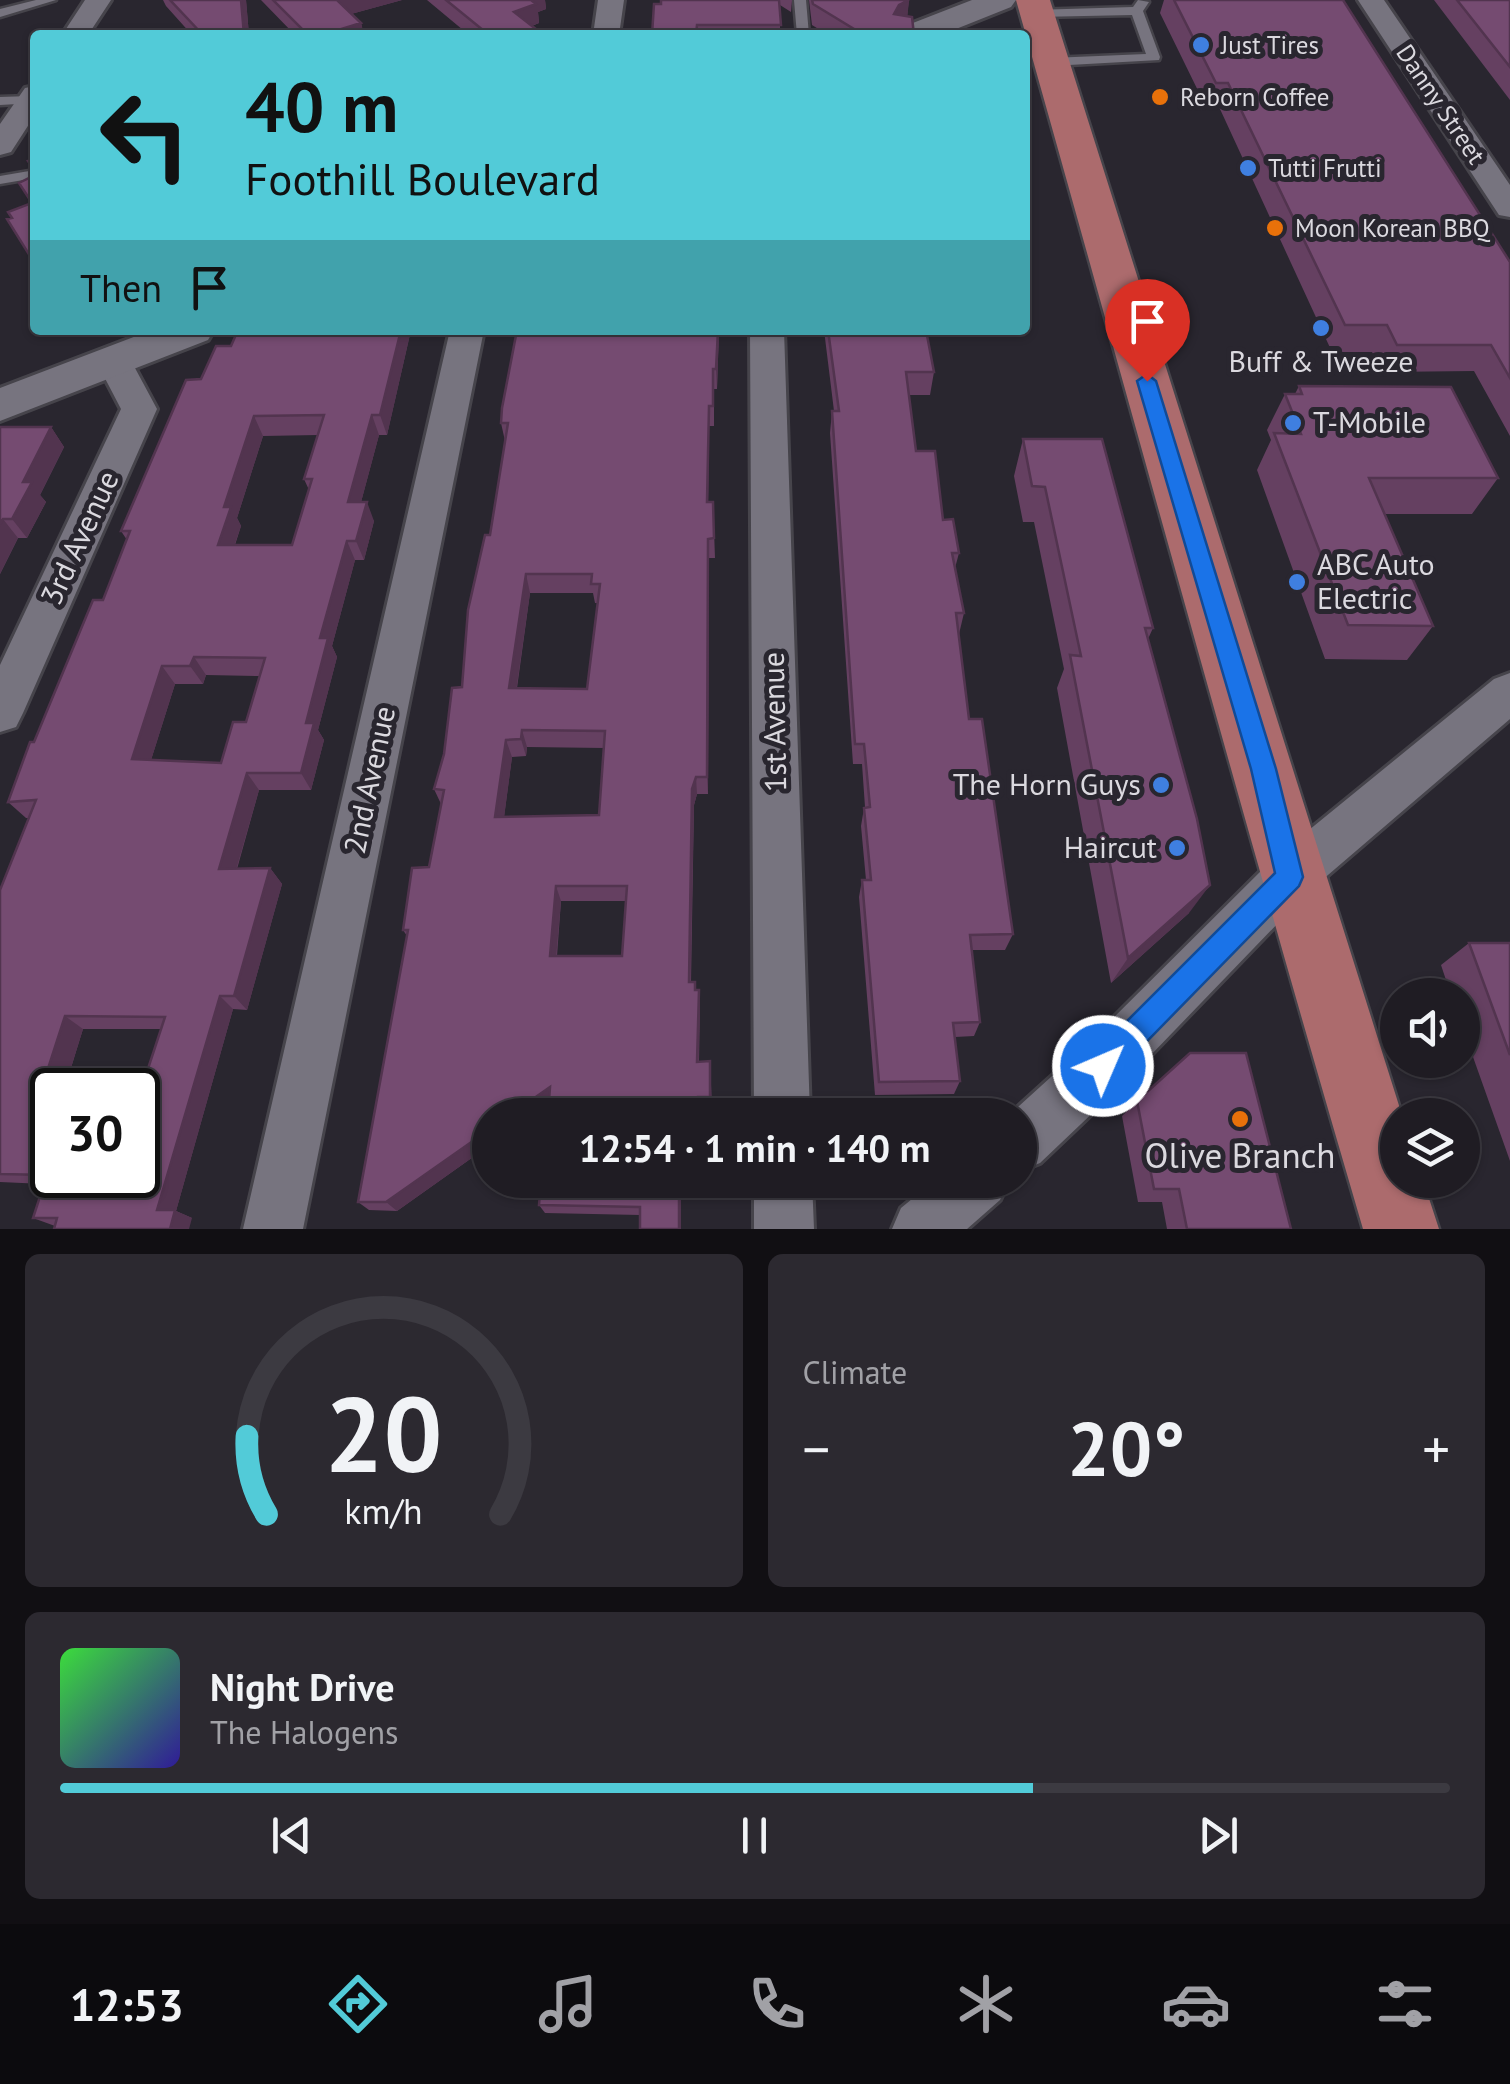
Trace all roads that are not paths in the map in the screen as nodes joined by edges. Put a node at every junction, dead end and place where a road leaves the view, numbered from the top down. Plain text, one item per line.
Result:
1 (50, 0) edge
2 (98, 0) edge
3 (610, 0) edge
4 (800, 0) edge
5 (1000, 0) edge
6 (1371, 0) edge
7 (1140, 6) edge
8 (0, 13) edge
9 (1040, 25) edge
10 (78, 30) edge
11 (607, 30) edge
12 (803, 30) edge
13 (925, 30) edge
14 (30, 97) edge
15 (0, 101) edge
16 (30, 101) edge
17 (0, 146) edge
18 (30, 175) edge
19 (0, 180) edge
20 (1510, 208) edge
21 (181, 335) edge
22 (465, 335) edge
23 (767, 335) edge
24 (115, 363) junction
25 (0, 405) edge
26 (1510, 692) edge
27 (0, 713) edge
28 (1290, 877) junction
29 (782, 1098) edge
30 (1037, 1127) edge
31 (783, 1198) edge
32 (959, 1198) edge
33 (273, 1229) edge
34 (784, 1229) edge
35 (922, 1229) edge
36 (1401, 1229) edge

1 - 8 lane
2 - 10 street
3 - 11 street
4 - 12 lane
5 - 13 street
6 - 20 street, Danny Street
7 - 9 lane
7 - 9 lane
9 - 28 main road
14 - 15 lane
16 - 17 street
18 - 19 lane
21 - 24 street
22 - 33 street, 2nd Avenue
23 - 29 street, 1st Avenue
24 - 25 street
24 - 27 street, 3rd Avenue
26 - 28 street
28 - 30 street
28 - 36 main road
31 - 34 street
32 - 35 street

